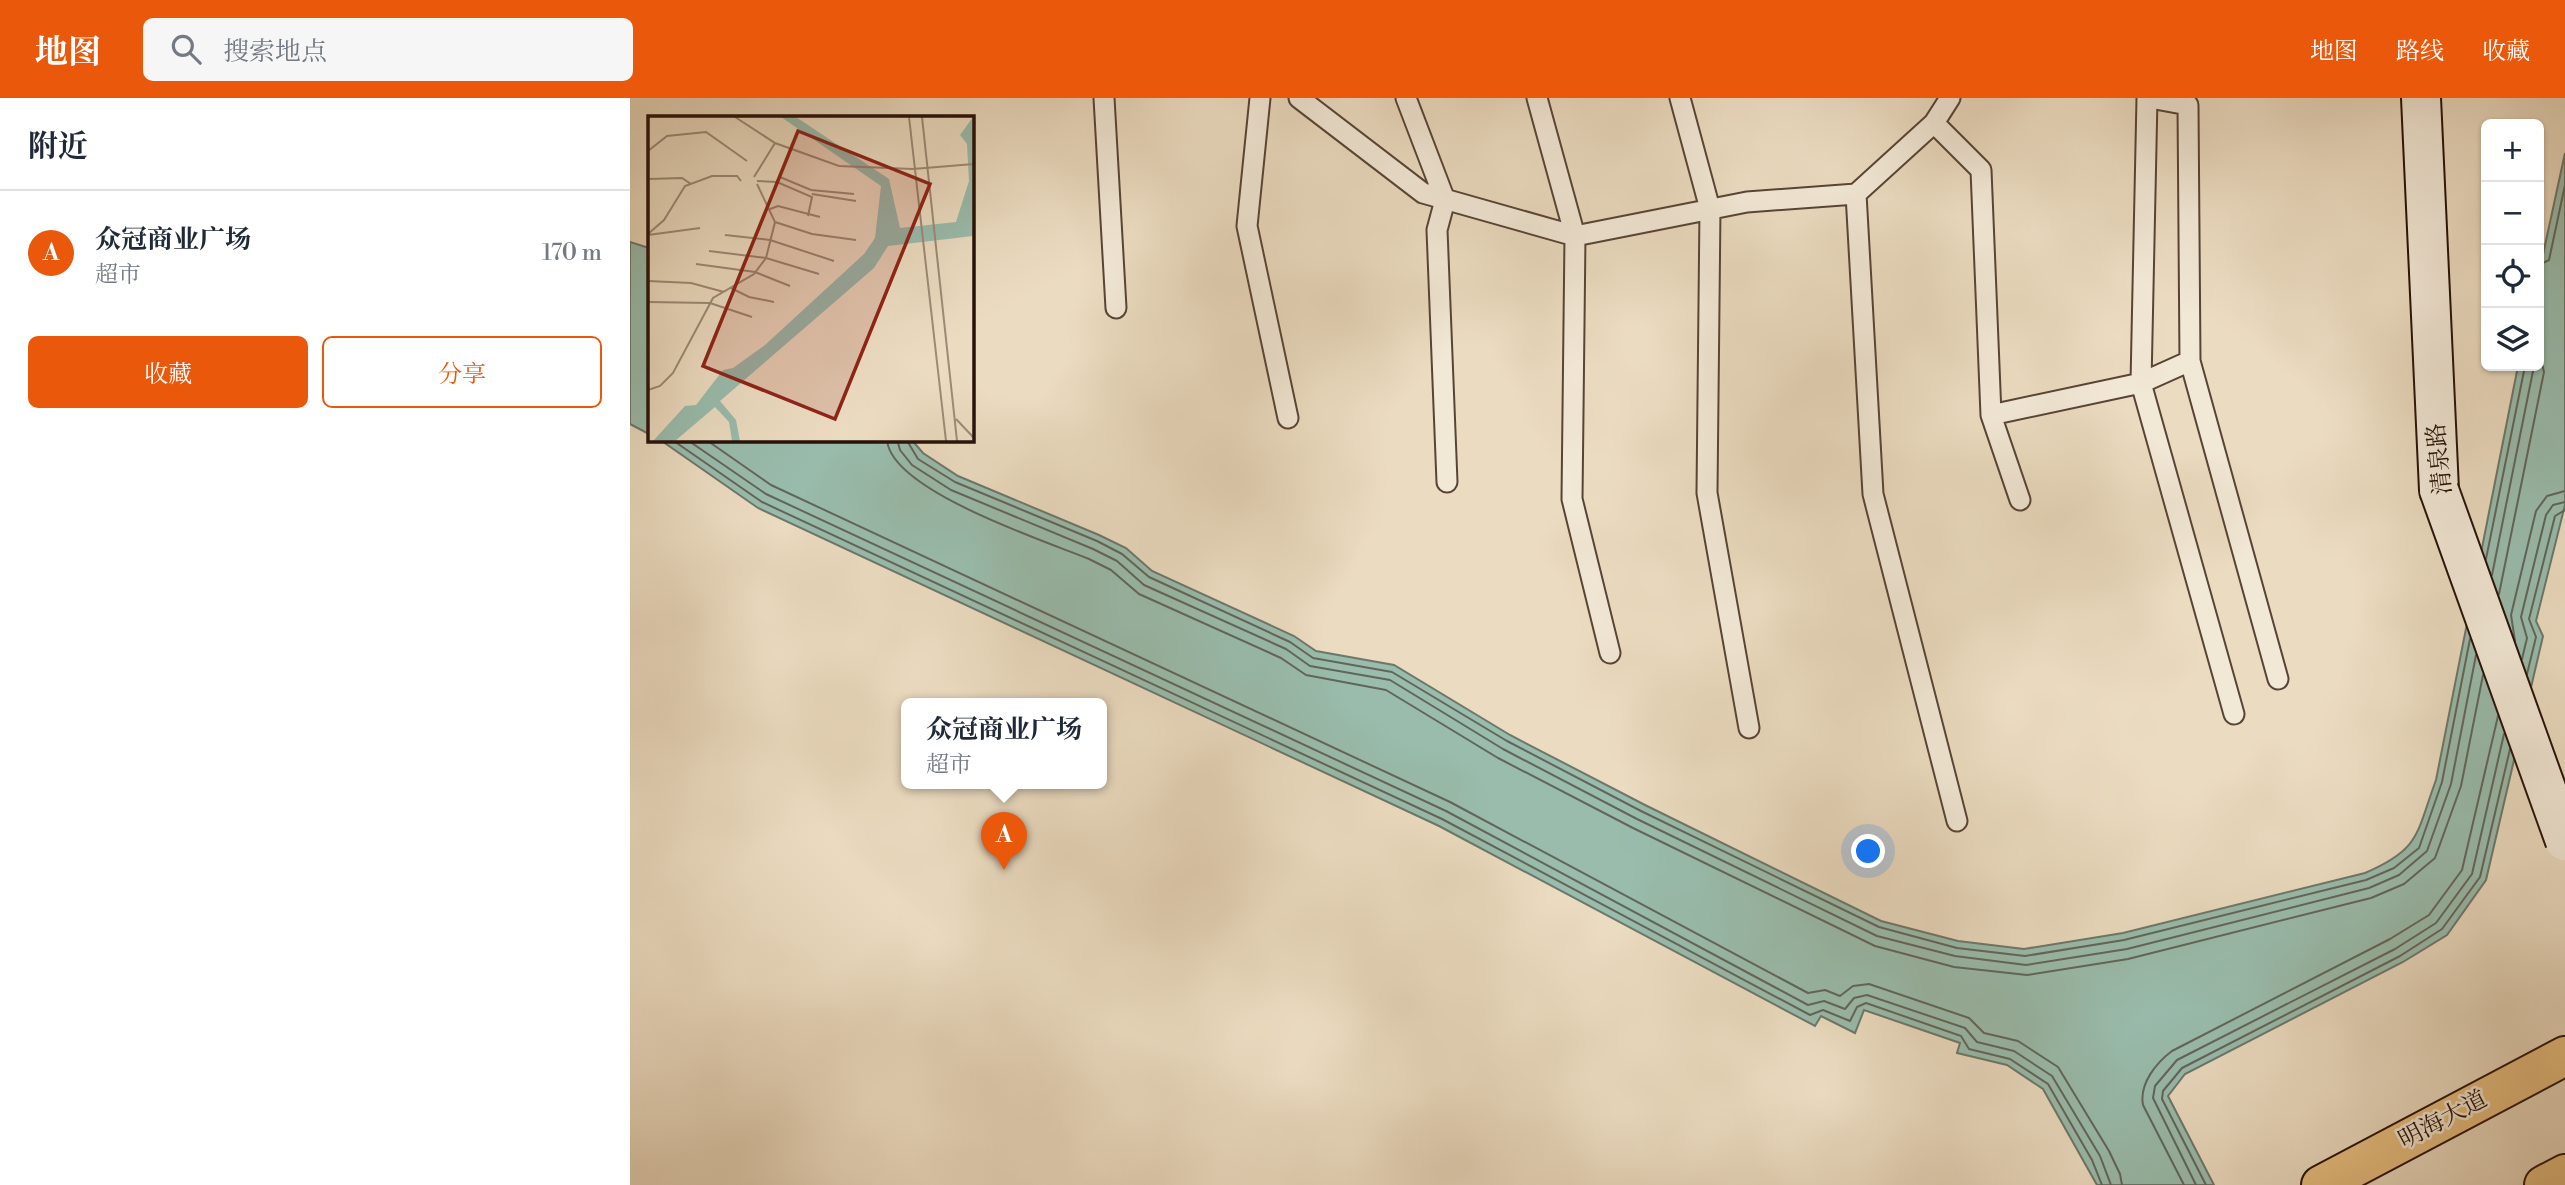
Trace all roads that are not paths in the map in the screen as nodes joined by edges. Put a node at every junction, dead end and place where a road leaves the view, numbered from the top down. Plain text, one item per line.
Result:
1 (1104, 98) edge
2 (1260, 98) edge
3 (1299, 98) edge
4 (1406, 98) edge
5 (1537, 98) edge
6 (1680, 98) edge
7 (1950, 98) edge
8 (2148, 98) edge
9 (2421, 98) edge
10 (1934, 123) junction
11 (1856, 194) junction
12 (1445, 200) junction
13 (1710, 209) junction
14 (1575, 236) junction
15 (1116, 308) dead end
16 (2190, 361) junction
17 (2141, 383) junction
18 (1991, 415) junction
19 (1288, 418) dead end
20 (1447, 482) dead end
21 (2020, 500) dead end
22 (1610, 653) dead end
23 (2278, 679) dead end
24 (2234, 714) dead end
25 (1749, 728) dead end
26 (1957, 821) dead end
27 (2565, 841) edge
28 (2565, 1056) edge
29 (2565, 1174) edge
30 (2321, 1185) edge
31 (2544, 1185) edge

1 - 15 lane
2 - 19 lane
3 - 12 lane
4 - 12 lane
5 - 14 lane
6 - 13 lane
7 - 10 lane
8 - 16 lane
8 - 17 lane
9 - 27 street, 清泉路, bridge
10 - 11 lane
10 - 18 lane
11 - 13 lane
11 - 26 lane
12 - 14 lane
12 - 20 lane
13 - 14 lane
13 - 25 lane
14 - 22 lane
16 - 17 lane
16 - 23 lane
17 - 18 lane
17 - 24 lane
18 - 21 lane
28 - 30 main road, 明海大道
29 - 31 main road

